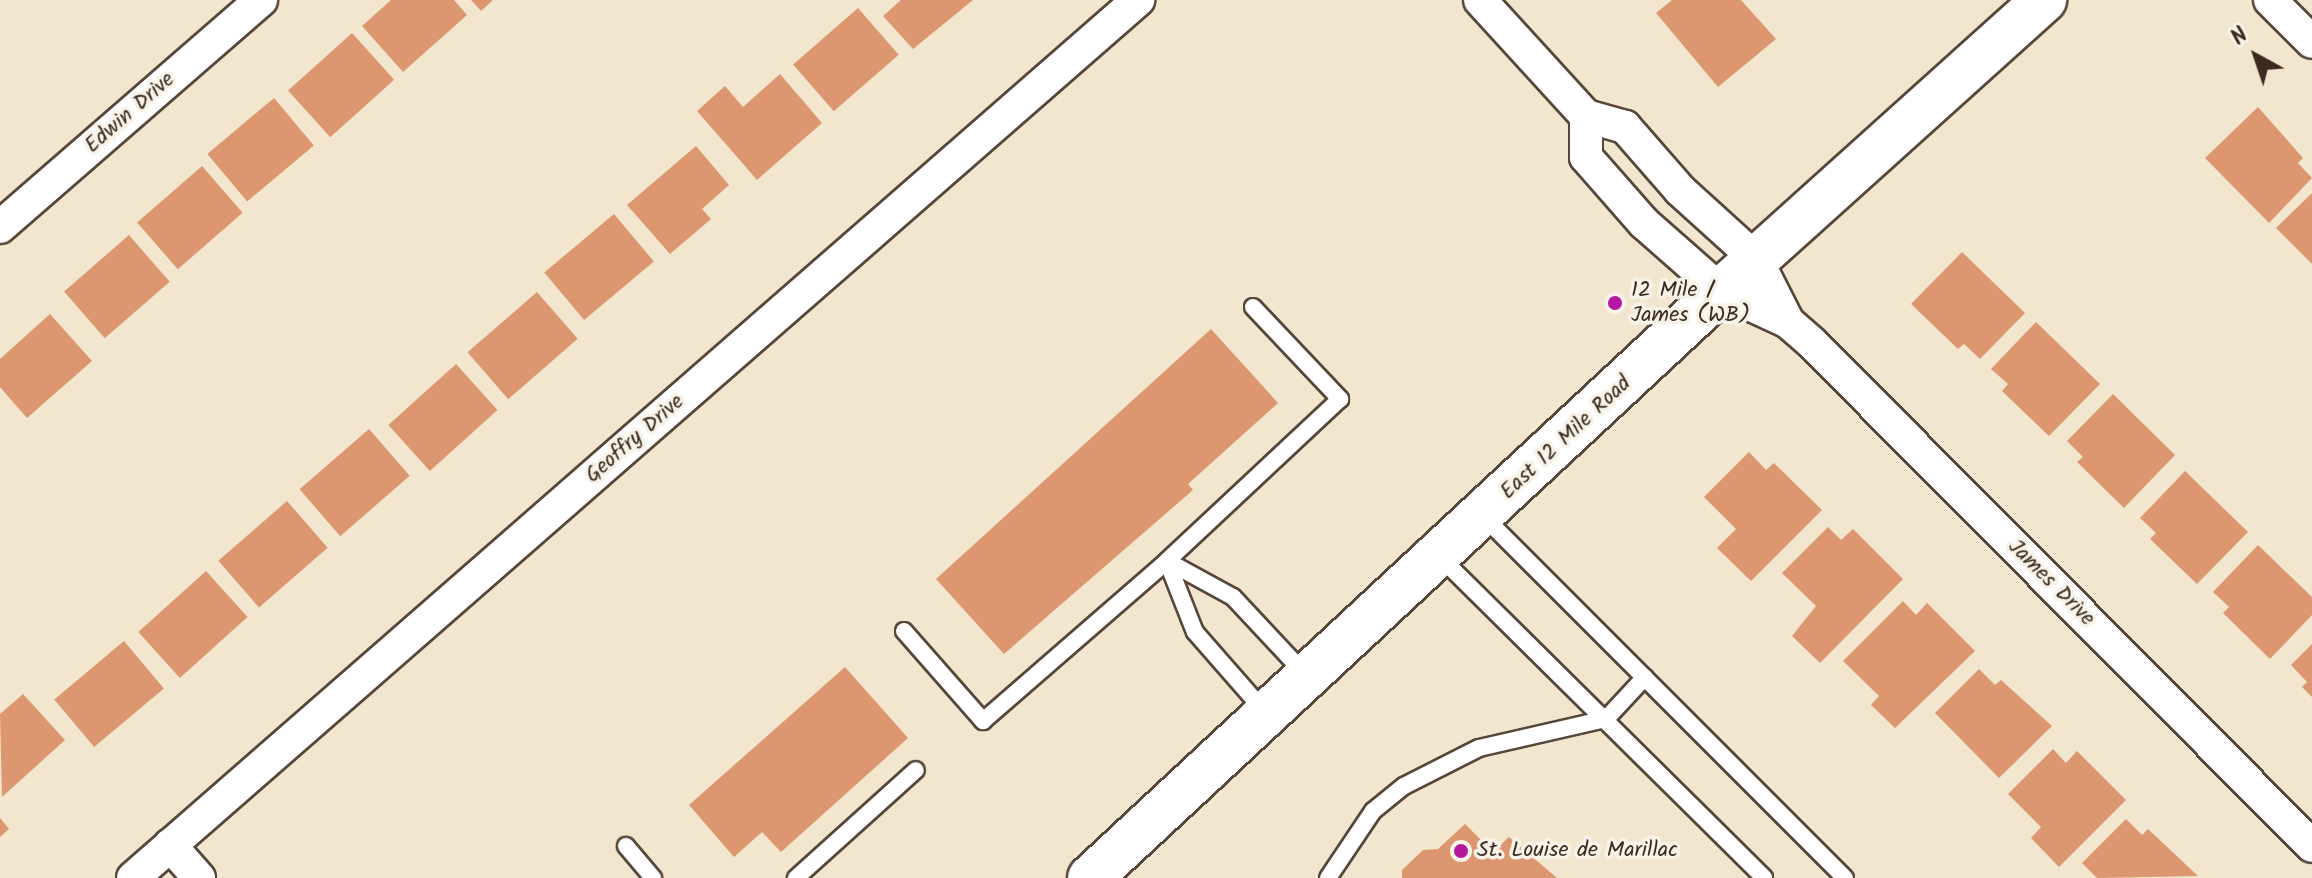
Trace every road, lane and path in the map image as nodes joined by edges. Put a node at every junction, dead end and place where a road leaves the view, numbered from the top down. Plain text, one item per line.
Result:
1 (261, 0) edge
2 (1138, 0) edge
3 (1480, 0) edge
4 (2044, 0) edge
5 (2270, 0) edge
6 (2312, 42) edge
7 (1586, 116) junction
8 (0, 227) edge
9 (1756, 259) junction
10 (1721, 291) junction
11 (1253, 307) dead end
12 (1788, 322) junction
13 (1483, 516) junction
14 (1440, 557) junction
15 (1167, 561) junction
16 (904, 631) dead end
17 (1645, 677) junction
18 (1309, 678) junction
19 (1269, 717) junction
20 (1606, 719) junction
21 (916, 770) dead end
22 (170, 845) junction
23 (626, 846) dead end
24 (2312, 846) edge
25 (133, 878) edge
26 (199, 878) edge
27 (653, 878) edge
28 (796, 878) edge
29 (1090, 878) edge
30 (1328, 878) edge
31 (1764, 878) edge
32 (1845, 878) edge

1 - 8 street, Edwin Drive
2 - 22 street, Geoffry Drive
3 - 7 street
4 - 9 main road, East 12 Mile Road
5 - 6 street
7 - 9 street, James Drive
7 - 10 street, James Drive
9 - 10 main road, East 12 Mile Road
9 - 12 street, James Drive
10 - 12 street, James Drive
10 - 13 main road, East 12 Mile Road
11 - 15 lane
12 - 24 street, James Drive
13 - 14 main road, East 12 Mile Road
13 - 17 lane
14 - 18 main road, East 12 Mile Road
14 - 20 lane
15 - 16 lane
15 - 18 lane
15 - 19 lane
17 - 20 lane
17 - 32 lane
18 - 19 main road, East 12 Mile Road
19 - 29 main road, East 12 Mile Road
20 - 30 lane
20 - 31 lane
21 - 28 lane
22 - 25 street, Geoffry Drive
22 - 26 street
23 - 27 lane

